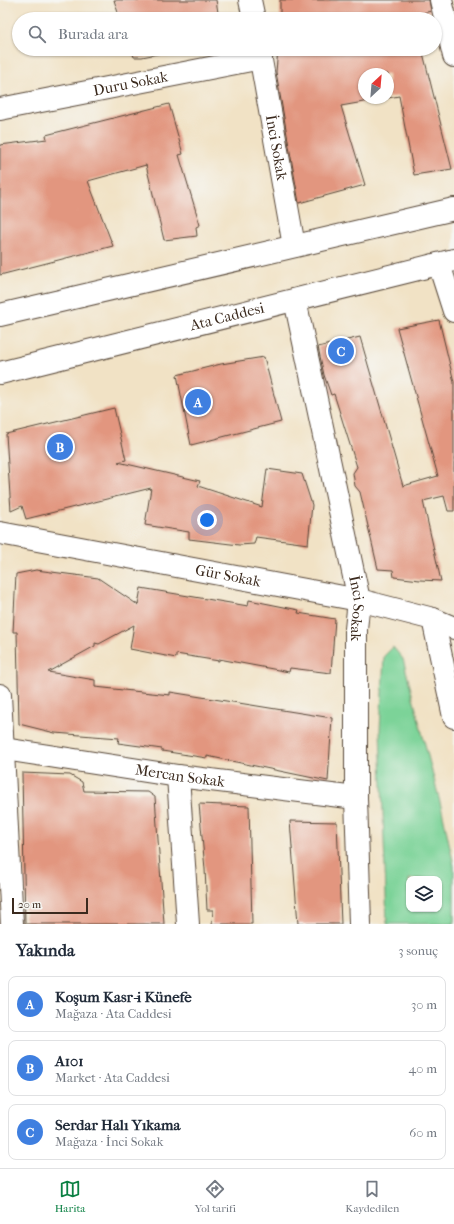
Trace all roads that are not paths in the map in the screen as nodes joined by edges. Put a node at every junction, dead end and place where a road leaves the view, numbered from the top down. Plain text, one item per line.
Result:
1 (250, 0) edge
2 (440, 0) edge
3 (253, 12) edge
4 (251, 56) edge
5 (260, 56) edge
6 (454, 56) edge
7 (0, 109) edge
8 (454, 209) edge
9 (294, 246) junction
10 (446, 262) edge
11 (295, 300) junction
12 (454, 311) edge
13 (0, 315) edge
14 (0, 373) edge
15 (0, 533) edge
16 (359, 600) junction
17 (433, 619) junction
18 (454, 628) edge
19 (0, 695) edge
20 (454, 717) edge
21 (4, 749) junction
22 (178, 776) junction
23 (356, 798) junction
24 (12, 924) edge
25 (188, 924) edge
26 (360, 924) edge

1 - 3 street
2 - 6 street
4 - 7 street, Duru Sokak
5 - 9 street, İnci Sokak
8 - 9 street
9 - 13 street
10 - 11 street, Ata Caddesi
10 - 12 street
11 - 14 street, Ata Caddesi
11 - 16 street, İnci Sokak
15 - 16 street, Gür Sokak
16 - 17 street, Gür Sokak
16 - 23 street, İnci Sokak
17 - 18 street, Gür Sokak
17 - 20 street
19 - 21 street
21 - 22 street, Mercan Sokak
21 - 24 street
22 - 23 street, Mercan Sokak
22 - 25 street
23 - 26 street, İnci Sokak

